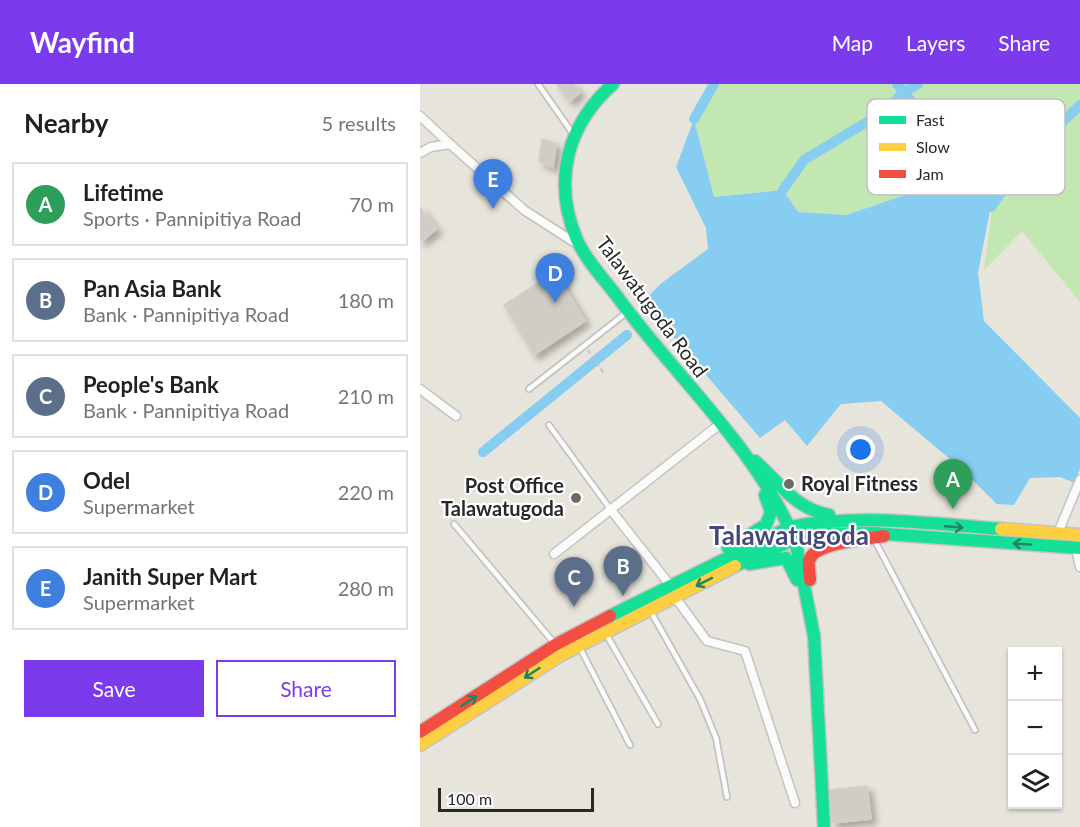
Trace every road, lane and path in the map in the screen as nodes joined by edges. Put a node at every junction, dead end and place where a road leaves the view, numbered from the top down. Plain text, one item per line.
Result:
1 (538, 84) edge
2 (613, 84) edge
3 (420, 116) edge
4 (573, 132) junction
5 (450, 144) junction
6 (420, 153) edge
7 (580, 246) junction
8 (628, 311) junction
9 (588, 349) dead end
10 (605, 375) dead end
11 (420, 389) edge
12 (529, 389) dead end
13 (456, 416) dead end
14 (720, 424) junction
15 (549, 425) dead end
16 (740, 448) junction
17 (1080, 480) edge
18 (611, 510) junction
19 (862, 520) junction
20 (454, 524) dead end
21 (792, 533) junction
22 (1056, 535) junction
23 (1080, 535) edge
24 (873, 536) junction
25 (1078, 548) edge
26 (554, 554) dead end
27 (706, 567) junction
28 (732, 567) junction
29 (1080, 567) edge
30 (672, 591) junction
31 (650, 609) junction
32 (810, 612) junction
33 (605, 631) junction
34 (579, 645) junction
35 (558, 650) junction
36 (658, 724) dead end
37 (975, 730) dead end
38 (420, 732) edge
39 (420, 745) edge
40 (630, 745) dead end
41 (727, 796) dead end
42 (795, 803) dead end
43 (824, 827) edge

1 - 4 lane
2 - 4 main road, Talawatugoda Road
3 - 5 street
4 - 7 main road, Talawatugoda Road
5 - 6 street
5 - 7 street
7 - 8 main road, Talawatugoda Road
8 - 12 lane
8 - 14 main road, Talawatugoda Road
9 - 10 path
11 - 13 street
14 - 16 main road, Talawatugoda Road
14 - 18 street
15 - 18 lane
16 - 19 main road
16 - 21 main road, Talawatugoda Road
16 - 27 main road
17 - 22 street
18 - 26 street
18 - 30 street
19 - 21 main road
19 -> 22 main road
20 - 35 lane
21 - 24 main road
21 - 27 main road
21 - 28 main road
21 - 32 main road, Talawatugoda Road
22 - 23 main road
25 -> 24 main road
24 - 32 main road
24 - 37 lane
25 - 29 street
27 - 30 main road
28 -> 30 main road
28 - 32 main road
30 - 31 main road
30 - 35 main road
30 - 42 street
31 - 33 main road
31 - 41 lane
32 - 43 main road
33 - 34 main road
33 - 36 lane
34 - 35 main road
34 - 40 lane
38 -> 35 main road
35 -> 39 main road

